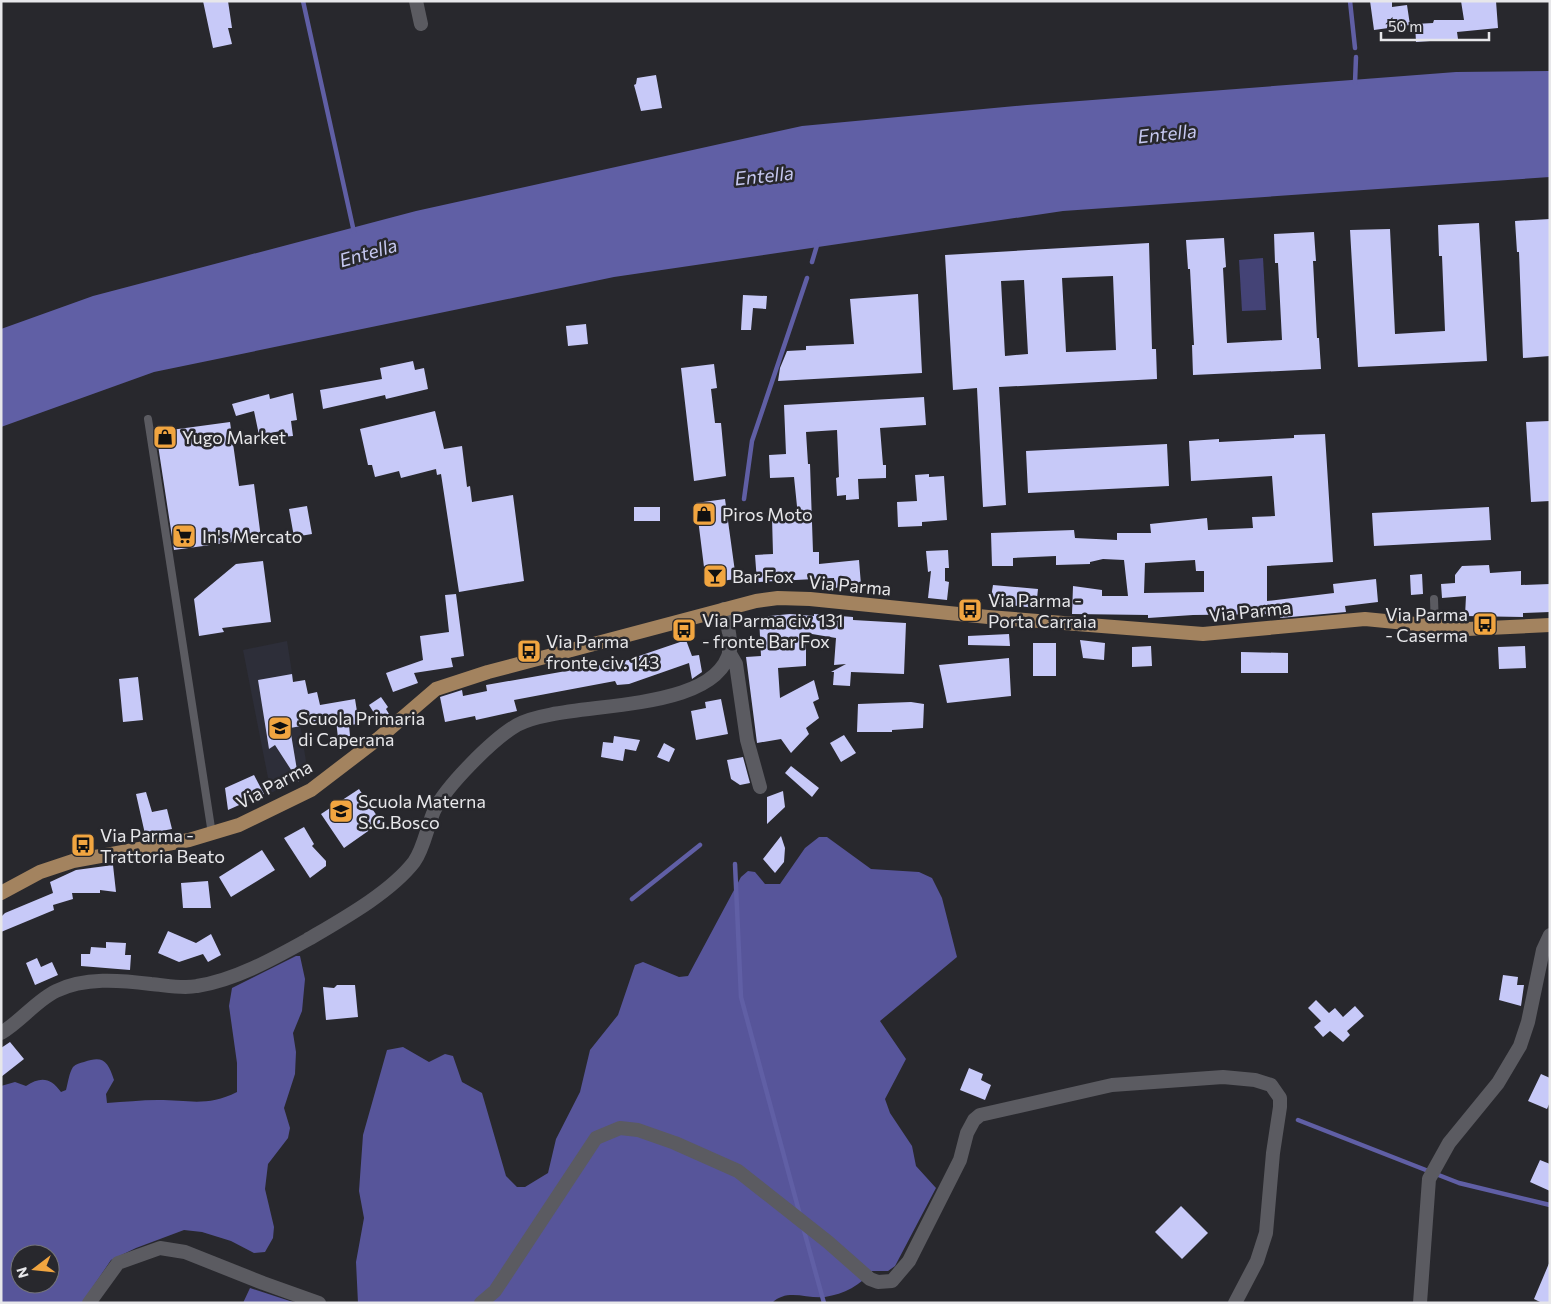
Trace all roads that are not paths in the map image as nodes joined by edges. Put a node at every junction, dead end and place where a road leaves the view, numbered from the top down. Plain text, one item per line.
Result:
1 (416, 1) edge
2 (421, 24) dead end
3 (148, 419) dead end
4 (1434, 599) dead end
5 (724, 609) junction
6 (1550, 625) edge
7 (1435, 626) junction
8 (729, 652) junction
9 (760, 787) dead end
10 (212, 834) junction
11 (1, 893) edge
12 (1550, 936) edge
13 (1, 1033) edge
14 (89, 1303) edge
15 (319, 1303) edge
16 (480, 1303) edge
17 (1235, 1303) edge
18 (1420, 1303) edge

1 - 2 street
3 - 10 lane
4 - 7 lane
5 - 7 main road, Via Parma
5 - 8 street
5 - 10 main road, Via Parma
6 - 7 main road, Via Parma
8 - 9 street
8 - 13 street
10 - 11 main road, Via Parma
12 - 18 street
14 - 15 street
16 - 17 street

